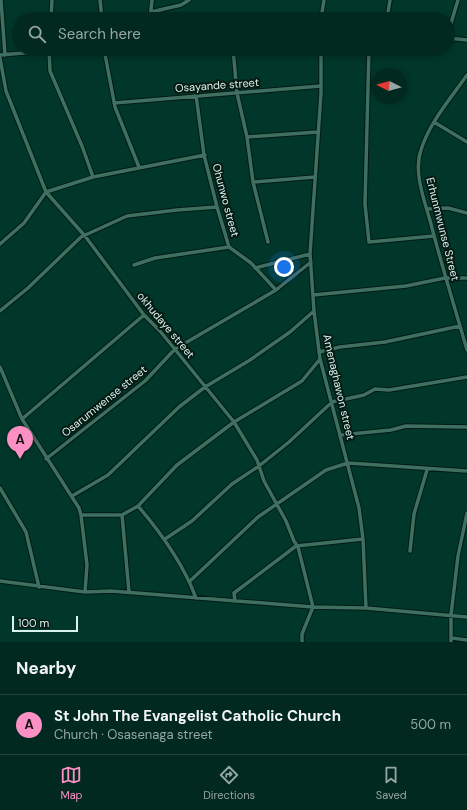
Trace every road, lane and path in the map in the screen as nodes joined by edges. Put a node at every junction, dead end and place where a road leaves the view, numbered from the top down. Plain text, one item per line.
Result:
1 (1, 0) edge
2 (52, 0) edge
3 (100, 0) edge
4 (152, 0) edge
5 (190, 0) edge
6 (324, 0) edge
7 (390, 0) edge
8 (458, 0) edge
9 (1, 6) edge
10 (51, 12) edge
11 (101, 12) edge
12 (151, 12) joint
13 (322, 12) edge
14 (388, 12) edge
15 (454, 12) edge
16 (455, 39) edge
17 (467, 40) edge
18 (12, 54) edge
19 (5, 55) junction
20 (50, 56) edge
21 (105, 56) edge
22 (234, 56) edge
23 (321, 56) edge
24 (369, 56) edge
25 (0, 57) edge
26 (467, 75) edge
27 (321, 86) junction
28 (237, 93) junction
29 (196, 95) junction
30 (114, 103) junction
31 (434, 122) junction
32 (318, 132) junction
33 (247, 137) junction
34 (467, 142) edge
35 (205, 155) junction
36 (139, 167) junction
37 (93, 177) junction
38 (315, 177) junction
39 (253, 182) junction
40 (46, 192) junction
41 (217, 207) junction
42 (426, 209) junction
43 (467, 213) edge
44 (85, 236) junction
45 (434, 236) junction
46 (268, 242) dead end
47 (0, 244) edge
48 (230, 247) junction
49 (310, 254) junction
50 (311, 262) junction
51 (134, 264) dead end
52 (255, 268) junction
53 (445, 278) junction
54 (467, 278) edge
55 (276, 290) junction
56 (313, 295) junction
57 (0, 311) edge
58 (314, 311) junction
59 (144, 315) junction
60 (460, 326) junction
61 (175, 349) junction
62 (467, 350) edge
63 (319, 352) junction
64 (320, 359) junction
65 (0, 367) edge
66 (2, 377) edge
67 (467, 377) edge
68 (205, 387) junction
69 (332, 402) junction
70 (22, 419) junction
71 (234, 422) junction
72 (467, 427) edge
73 (340, 435) junction
74 (46, 459) junction
75 (348, 463) junction
76 (259, 466) junction
77 (427, 470) junction
78 (467, 472) edge
79 (0, 488) edge
80 (72, 496) junction
81 (277, 502) junction
82 (138, 506) junction
83 (467, 513) edge
84 (122, 514) junction
85 (81, 515) junction
86 (165, 539) junction
87 (362, 540) junction
88 (298, 547) junction
89 (410, 551) dead end
90 (0, 581) edge
91 (190, 581) junction
92 (39, 587) junction
93 (85, 592) junction
94 (129, 592) junction
95 (196, 598) junction
96 (235, 601) junction
97 (313, 607) junction
98 (366, 608) junction
99 (452, 615) junction
100 (467, 617) edge
101 (452, 640) edge
102 (467, 640) edge
103 (302, 642) edge

1 - 9 street
2 - 10 street
3 - 11 street
4 - 12 street
5 - 12 street
6 - 13 street
7 - 14 street
8 - 15 street
9 - 19 street
16 - 17 street
18 - 19 street
19 - 25 street
20 - 37 street
21 - 30 street
22 - 28 street
23 - 27 street, Amenaghawon street
24 - 45 street
25 - 40 street, okhudaye street
26 - 31 street, Erhunmwunse Street
27 - 28 street, Osayande street
27 - 32 street, Amenaghawon street
28 - 29 street, Osayande street
28 - 33 street
29 - 30 street, Osayande street
29 - 35 street, Ohunwo street
30 - 36 street
31 - 34 street
31 - 42 street, Erhunmwunse Street
32 - 33 street
32 - 38 street, Amenaghawon street
33 - 39 street
35 - 36 street
35 - 41 street, Ohunwo street
36 - 37 street
37 - 40 street
38 - 39 street
38 - 49 street, Amenaghawon street
39 - 46 street
40 - 44 street, okhudaye street
40 - 47 street
41 - 44 street
41 - 48 street, Ohunwo street
42 - 43 street
42 - 45 street, Erhunmwunse Street
44 - 57 street
44 - 59 street, okhudaye street
45 - 53 street, Erhunmwunse Street
48 - 51 street
48 - 52 street, Ohunwo street
49 - 50 street, Amenaghawon street
49 - 52 street
50 - 55 street, Osarumwense street
50 - 56 street, Amenaghawon street
52 - 55 street, Ohunwo street
53 - 54 street
53 - 56 street
53 - 60 street, Erhunmwunse Street
55 - 61 street, Osarumwense street
56 - 58 street, Amenaghawon street
58 - 63 street, Amenaghawon street
58 - 68 street
59 - 61 street, okhudaye street
59 - 70 street
60 - 62 street, Erhunmwunse Street
60 - 63 street
61 - 68 street, okhudaye street
61 - 74 street, Osarumwense street
63 - 64 street, Amenaghawon street
64 - 69 street, Amenaghawon street
64 - 71 street
65 - 66 street
66 - 70 street
67 - 69 street
68 - 71 street, okhudaye street
68 - 80 street
69 - 73 street, Amenaghawon street
69 - 76 street
70 - 74 street
71 - 76 street, okhudaye street
71 - 82 street
72 - 73 street
73 - 75 street, Amenaghawon street
74 - 80 street
75 - 77 street
75 - 81 street
75 - 87 street, Amenaghawon street
76 - 81 street, okhudaye street
76 - 86 street
77 - 78 street
77 - 89 street
79 - 92 street
80 - 85 street
81 - 88 street, okhudaye street
81 - 91 street
82 - 84 street
82 - 86 street
83 - 99 street
84 - 85 street
84 - 94 street
85 - 93 street
86 - 91 street
87 - 88 street
87 - 98 street, Amenaghawon street
88 - 96 street
88 - 97 street, okhudaye street
90 - 92 street
91 - 95 street
92 - 93 street
93 - 94 street
94 - 95 street
95 - 96 street
96 - 97 street
97 - 98 street
97 - 103 street
98 - 99 street
99 - 100 street
99 - 101 street
101 - 102 street

